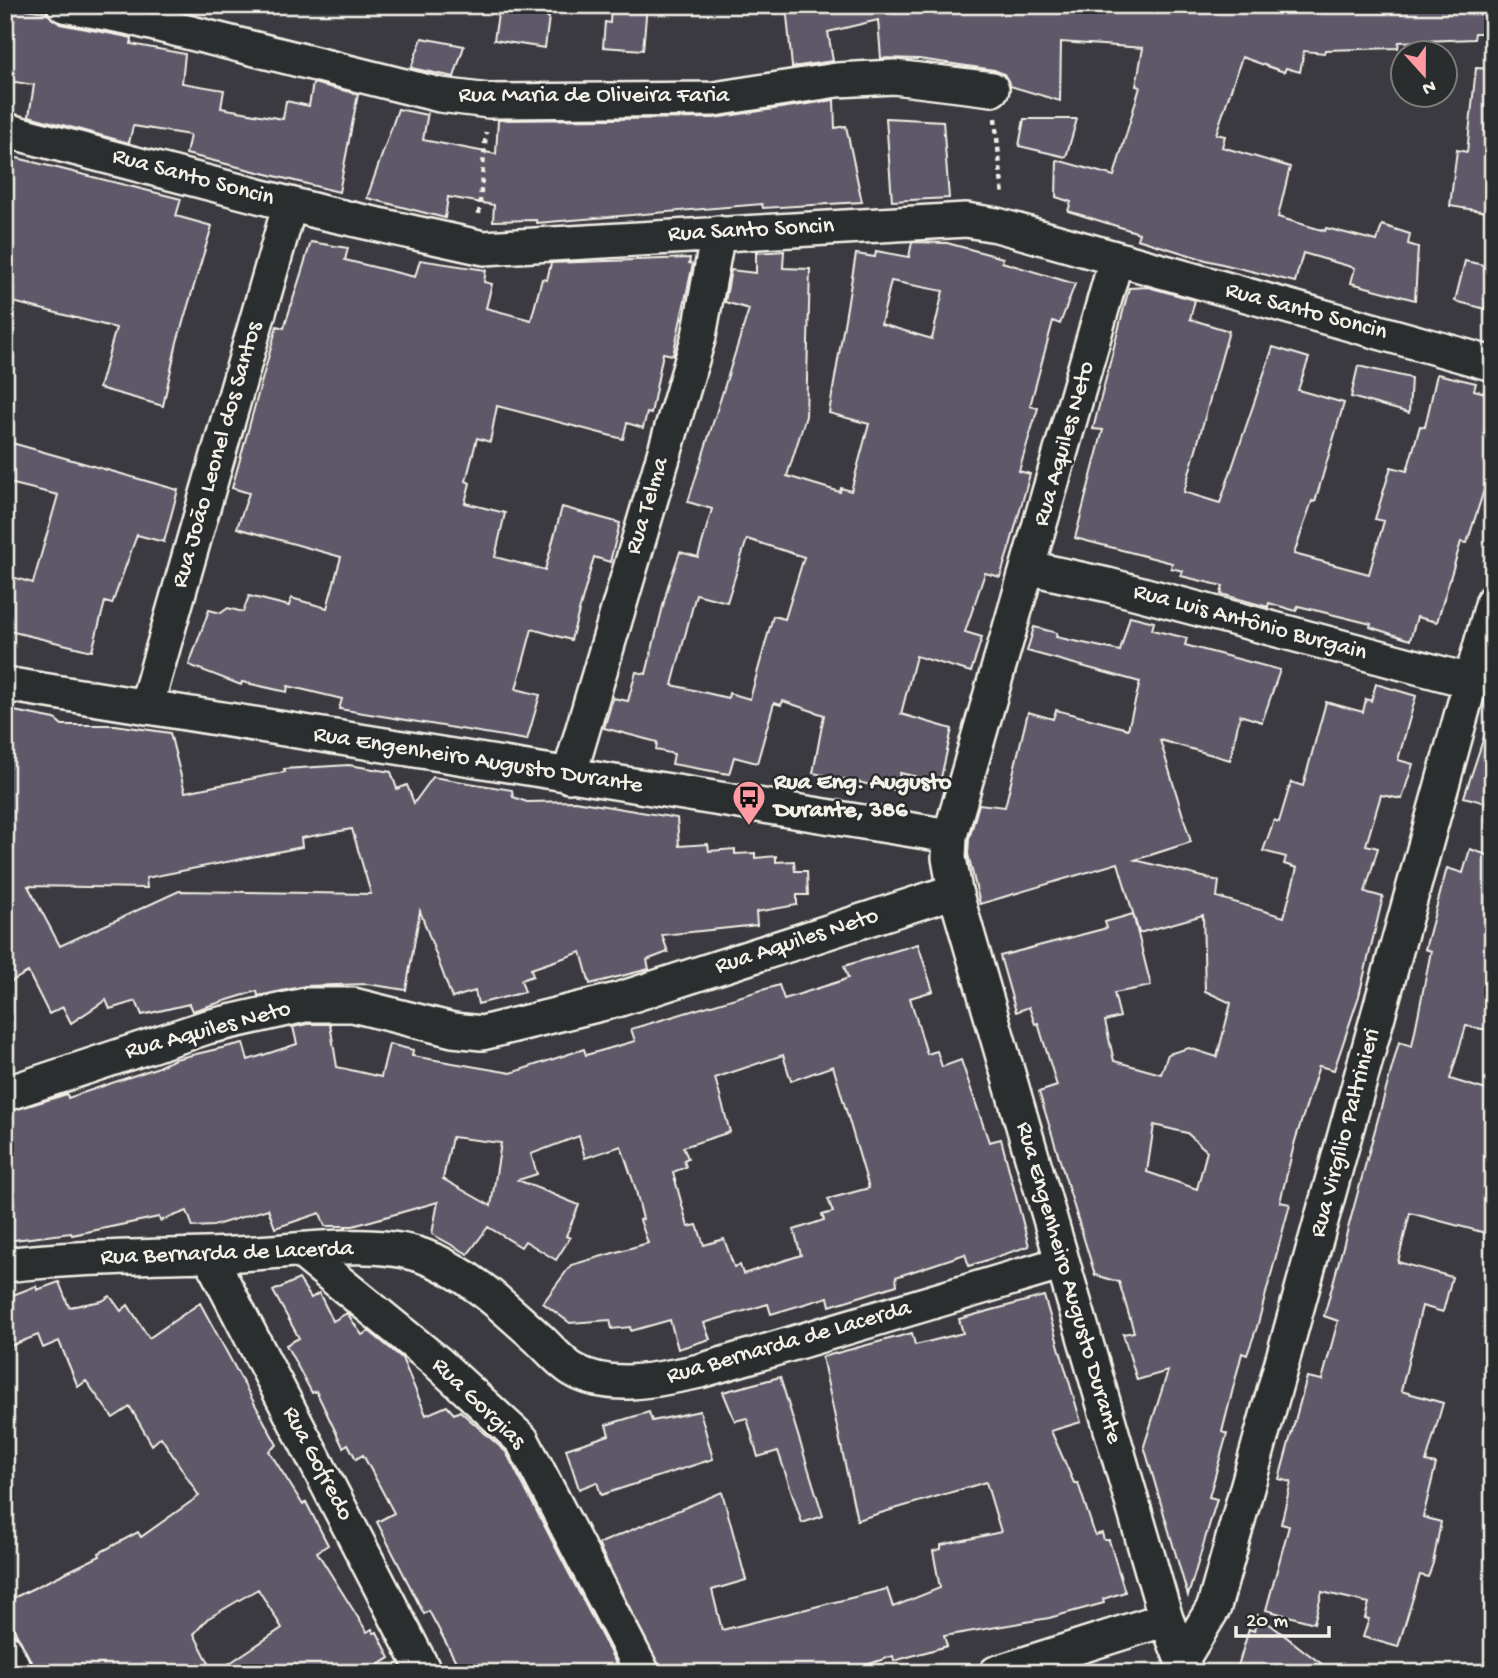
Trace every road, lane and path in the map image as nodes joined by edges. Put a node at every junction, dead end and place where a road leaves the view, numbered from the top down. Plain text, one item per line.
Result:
1 (64, 5) edge
2 (992, 89) joint
3 (489, 101) junction
4 (5, 130) edge
5 (290, 204) junction
6 (1007, 229) junction
7 (718, 233) junction
8 (475, 247) junction
9 (1116, 260) junction
10 (1493, 364) edge
11 (1030, 568) junction
12 (1493, 601) edge
13 (1470, 681) junction
14 (5, 684) edge
15 (146, 707) junction
16 (569, 776) junction
17 (950, 836) junction
18 (955, 891) junction
19 (5, 1094) edge
20 (301, 1251) junction
21 (209, 1255) junction
22 (1063, 1263) junction
23 (5, 1265) edge
24 (1166, 1619) junction
25 (5, 1650) edge
26 (1185, 1665) edge
27 (16, 1673) edge
28 (425, 1673) edge
29 (643, 1673) edge
30 (996, 1673) edge

1 - 3 street, Rua Maria de Oliveira Faria
2 - 3 street, Rua Maria de Oliveira Faria
2 - 6 path
3 - 8 path
4 - 5 street, Rua Santo Soncin
5 - 8 street, Rua Santo Soncin
5 - 15 street, Rua João Leonel dos Santos
6 - 7 street, Rua Santo Soncin
6 - 9 street, Rua Santo Soncin
7 - 8 street, Rua Santo Soncin
7 - 16 street, Rua Telma
9 - 10 street, Rua Santo Soncin
9 - 11 street, Rua Aquiles Neto
11 - 13 street, Rua Luis Antônio Burgain
11 - 17 street, Rua Aquiles Neto
12 - 13 street, Rua Virgílio Paltrinieri
13 - 26 street, Rua Virgílio Paltrinieri
14 - 15 street, Rua Engenheiro Augusto Durante
15 - 16 street, Rua Engenheiro Augusto Durante
16 - 17 street, Rua Engenheiro Augusto Durante
17 - 18 street, Rua Aquiles Neto
18 - 19 street, Rua Aquiles Neto
18 - 22 street, Rua Engenheiro Augusto Durante
20 - 21 street, Rua Bernarda de Lacerda
20 - 22 street, Rua Bernarda de Lacerda
20 - 29 street, Rua Gorgias
21 - 23 street, Rua Bernarda de Lacerda
21 - 28 street, Rua Gofredo
22 - 24 street, Rua Engenheiro Augusto Durante
24 - 26 street, Rua Engenheiro Augusto Durante
24 - 30 street
25 - 27 street

